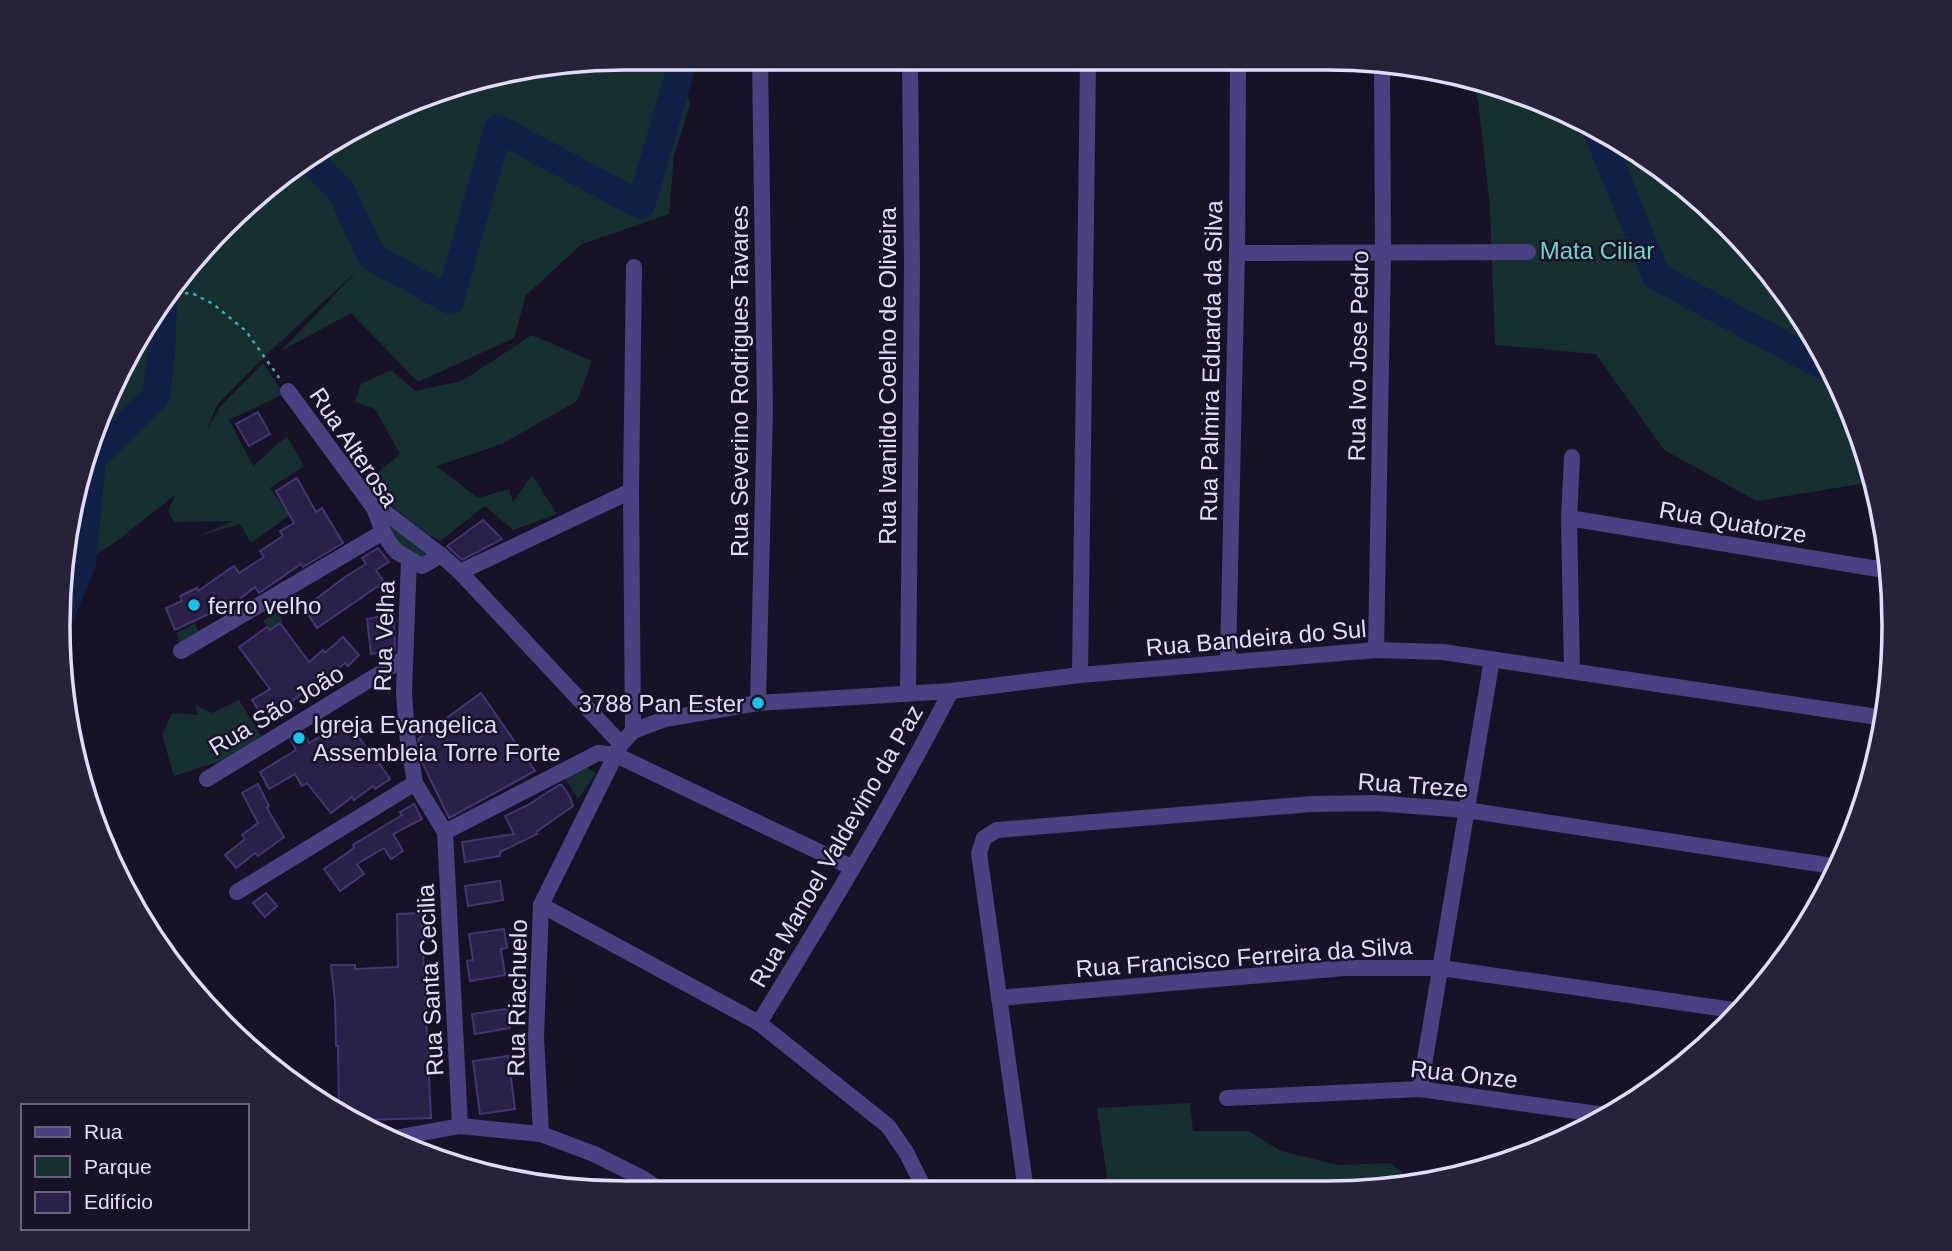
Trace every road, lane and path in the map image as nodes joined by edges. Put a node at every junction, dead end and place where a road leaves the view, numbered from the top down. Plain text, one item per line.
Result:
1 (760, 70) edge
2 (910, 70) edge
3 (1088, 70) edge
4 (1238, 70) edge
5 (1382, 73) edge
6 (1383, 251) junction
7 (1528, 252) dead end
8 (1237, 253) junction
9 (634, 267) dead end
10 (180, 293) edge
11 (288, 391) joint
12 (1572, 457) dead end
13 (631, 491) junction
14 (368, 499) junction
15 (1569, 518) junction
16 (383, 532) junction
17 (441, 555) junction
18 (409, 559) junction
19 (1879, 568) edge
20 (460, 572) junction
21 (1376, 650) junction
22 (181, 651) dead end
23 (405, 658) junction
24 (1492, 659) junction
25 (1228, 662) junction
26 (1572, 671) junction
27 (1080, 675) junction
28 (951, 691) junction
29 (908, 693) junction
30 (758, 702) junction
31 (1874, 716) edge
32 (633, 732) junction
33 (619, 749) junction
34 (207, 779) dead end
35 (415, 783) junction
36 (1466, 810) junction
37 (445, 832) junction
38 (1828, 865) edge
39 (853, 868) junction
40 (237, 892) dead end
41 (541, 905) junction
42 (1441, 968) junction
43 (999, 998) junction
44 (1727, 1009) edge
45 (759, 1023) junction
46 (1420, 1088) junction
47 (1227, 1098) dead end
48 (1592, 1113) edge
49 (460, 1126) junction
50 (541, 1134) junction
51 (406, 1136) edge
52 (647, 1181) edge
53 (920, 1181) edge
54 (1025, 1181) edge

1 - 30 street, Rua Severino Rodrigues Tavares
2 - 29 street, Rua Ivanildo Coelho de Oliveira
3 - 27 street
4 - 8 street, Rua Palmira Eduarda da Silva
5 - 6 street, Rua Ivo Jose Pedro
6 - 7 street
6 - 8 street
6 - 21 street, Rua Ivo Jose Pedro
8 - 25 street, Rua Palmira Eduarda da Silva
9 - 13 street
10 - 11 path
11 - 14 street, Rua Alterosa
12 - 15 street
13 - 20 street
13 - 32 street
14 - 16 street, Rua Alterosa
14 - 17 street
15 - 19 street, Rua Quatorze
15 - 26 street
16 - 18 street, Rua Alterosa
16 - 22 street
17 - 18 street
17 - 20 street
18 - 23 street, Rua Velha
20 - 33 street
21 - 24 street, Rua Bandeira do Sul
21 - 25 street, Rua Bandeira do Sul
23 - 34 street, Rua São João
23 - 35 street, Rua Velha
24 - 26 street, Rua Bandeira do Sul
24 - 36 street
25 - 27 street, Rua Bandeira do Sul
26 - 31 street, Rua Bandeira do Sul
27 - 28 street, Rua Bandeira do Sul
28 - 29 street, Rua Bandeira do Sul
28 - 39 street, Rua Manoel Valdevino da Paz
29 - 30 street, Rua Bandeira do Sul
30 - 32 street, Rua Bandeira do Sul
32 - 33 street, Rua Bandeira do Sul
33 - 37 street
33 - 39 street
33 - 41 street, Rua Riachuelo
35 - 37 street, Rua Velha
35 - 40 street
36 - 38 street, Rua Treze
36 - 42 street
36 - 43 street, Rua Treze
37 - 49 street, Rua Santa Cecilia
39 - 45 street, Rua Manoel Valdevino da Paz
41 - 45 street
41 - 50 street, Rua Riachuelo
42 - 43 street, Rua Francisco Ferreira da Silva
42 - 44 street, Rua Francisco Ferreira da Silva
42 - 46 street
43 - 54 street
45 - 53 street
46 - 47 street, Rua Onze
46 - 48 street, Rua Onze
49 - 50 street
49 - 51 street
50 - 52 street

